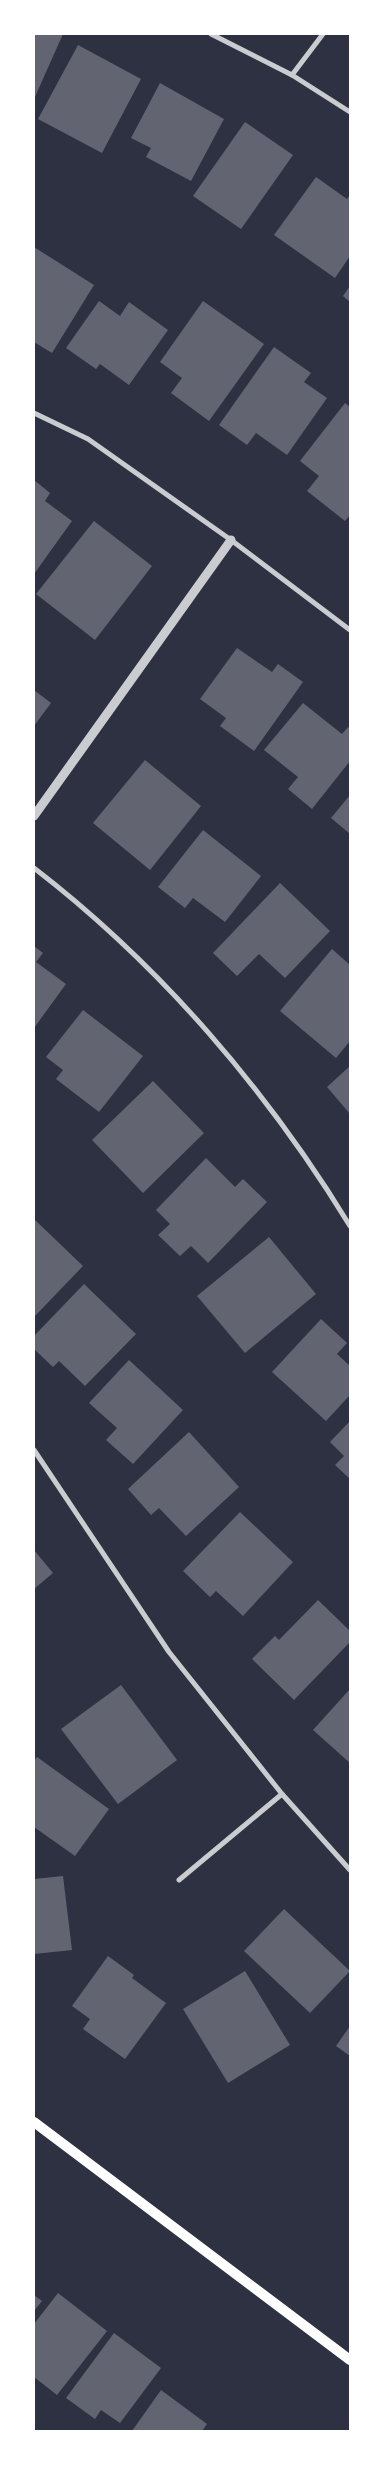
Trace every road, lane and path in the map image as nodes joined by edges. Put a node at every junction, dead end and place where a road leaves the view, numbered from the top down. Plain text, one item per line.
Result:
1 (211, 34) edge
2 (323, 34) edge
3 (292, 75) junction
4 (350, 112) edge
5 (34, 413) edge
6 (231, 540) junction
7 (350, 630) edge
8 (34, 816) edge
9 (34, 868) edge
10 (350, 1226) edge
11 (34, 1450) edge
12 (282, 1794) junction
13 (350, 1870) edge
14 (179, 1880) dead end
15 (34, 2122) edge
16 (350, 2360) edge

1 - 3 street
2 - 3 street
3 - 4 street
5 - 6 street
6 - 7 street
6 - 8 street
9 - 10 street
11 - 12 street
12 - 13 street
12 - 14 street
15 - 16 main road

